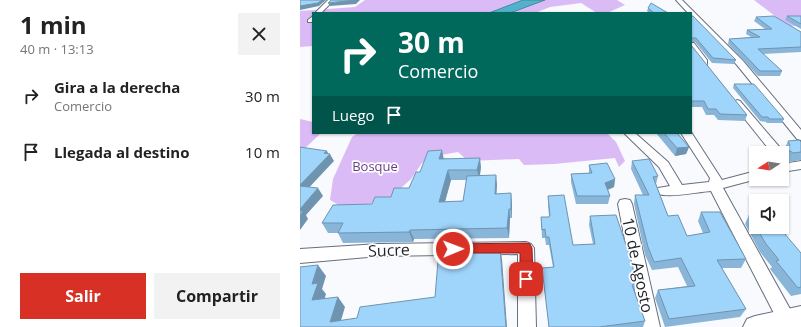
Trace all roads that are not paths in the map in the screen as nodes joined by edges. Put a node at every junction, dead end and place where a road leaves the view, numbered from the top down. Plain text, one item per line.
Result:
1 (331, 0) edge
2 (679, 0) edge
3 (319, 12) edge
4 (691, 12) edge
5 (692, 13) edge
6 (692, 46) edge
7 (710, 69) edge
8 (730, 93) edge
9 (630, 134) edge
10 (687, 134) edge
11 (801, 137) edge
12 (772, 146) edge
13 (801, 164) edge
14 (789, 165) edge
15 (749, 174) edge
16 (749, 176) edge
17 (715, 182) junction
18 (679, 190) junction
19 (663, 191) dead end
20 (625, 204) dead end
21 (300, 256) edge
22 (793, 322) edge
23 (527, 327) edge
24 (651, 327) edge
25 (755, 327) edge

1 - 3 street
2 - 4 street
5 - 11 street
6 - 7 street
8 - 12 street
9 - 18 street
10 - 17 street
13 - 14 street
15 - 17 street
16 - 17 street
17 - 18 street
17 - 22 street
18 - 19 street
20 - 24 street, 10 de Agosto
21 - 23 street, Sucre
22 - 25 street

